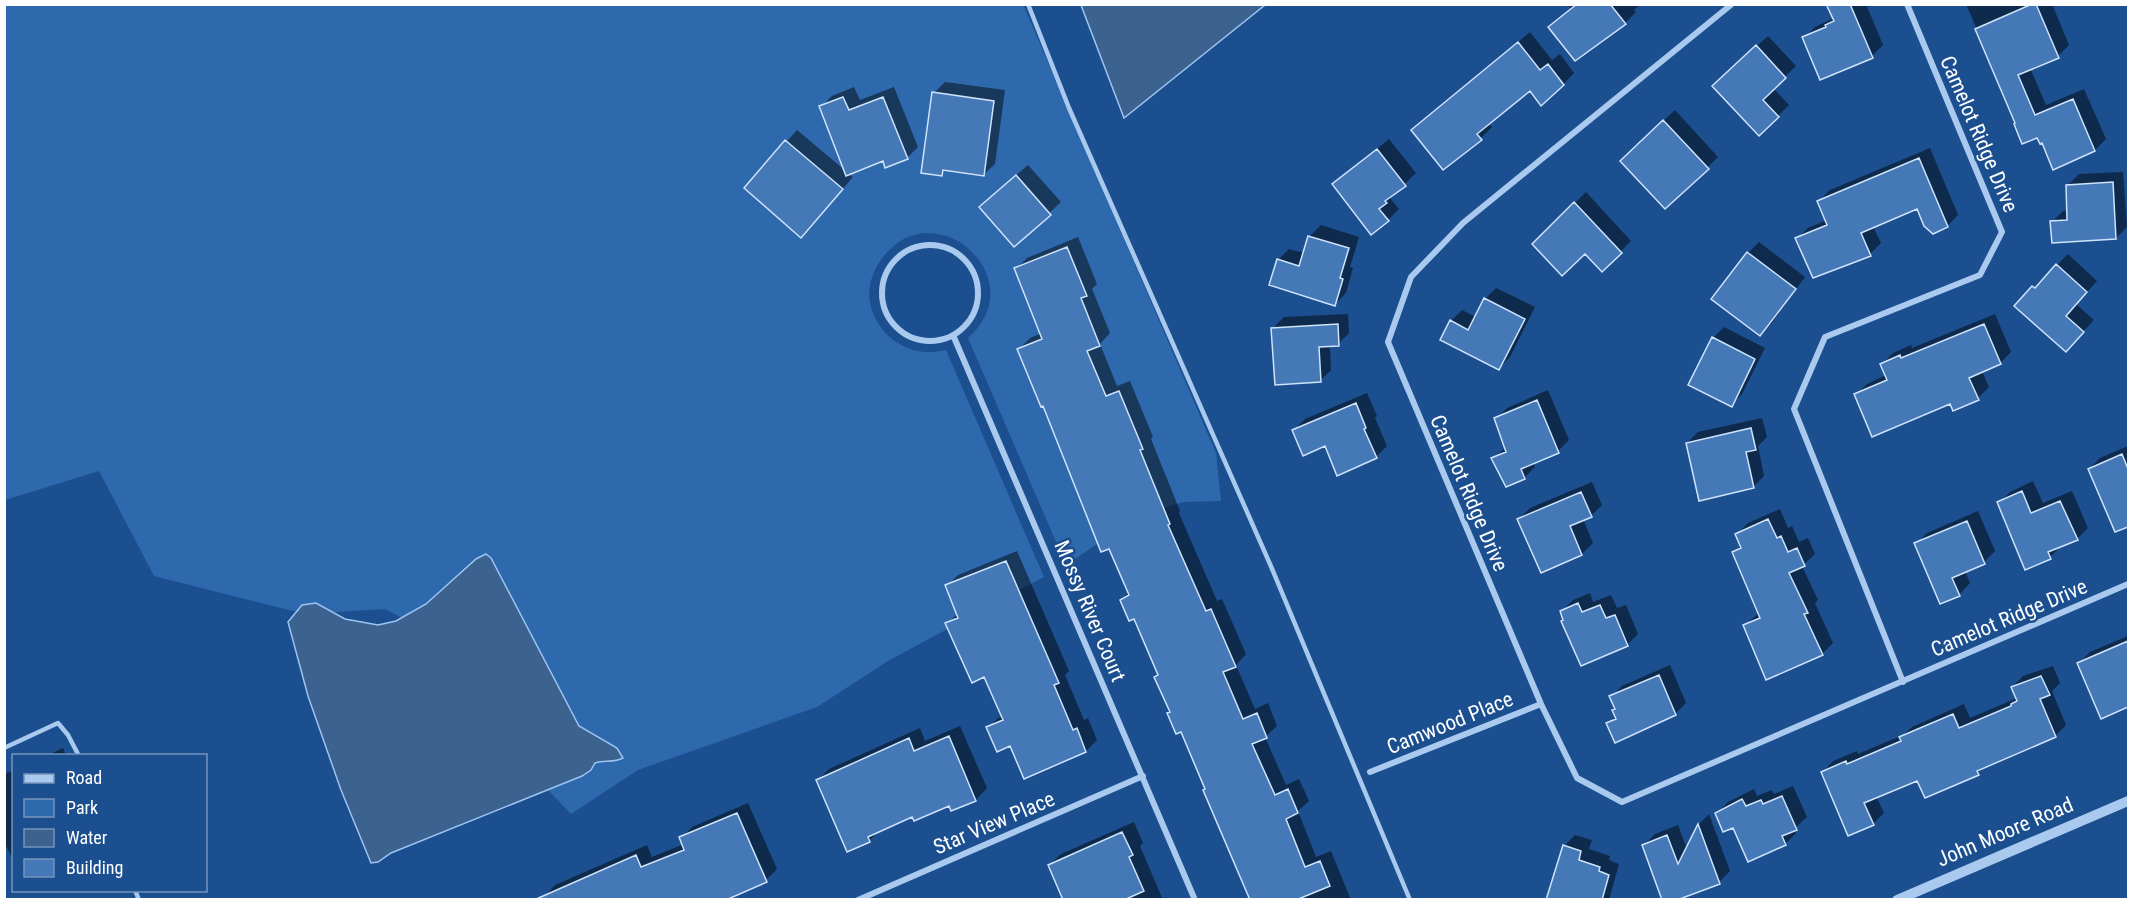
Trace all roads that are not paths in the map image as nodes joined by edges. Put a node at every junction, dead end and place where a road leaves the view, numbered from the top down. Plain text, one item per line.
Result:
1 (1028, 4) edge
2 (1732, 4) edge
3 (1907, 4) edge
4 (953, 335) junction
5 (2128, 584) edge
6 (1903, 682) junction
7 (1541, 704) junction
8 (4, 748) edge
9 (78, 754) edge
10 (1370, 772) dead end
11 (1143, 776) junction
12 (2128, 801) edge
13 (1901, 899) edge
14 (858, 900) edge
15 (1195, 900) edge
16 (1410, 900) edge

1 - 16 lane
2 - 7 street, Camelot Ridge Drive
3 - 6 street, Camelot Ridge Drive
4 - 4 street
4 - 11 street, Mossy River Court
5 - 6 street, Camelot Ridge Drive
6 - 7 street, Camelot Ridge Drive
7 - 10 street, Camwood Place
8 - 9 lane
11 - 14 street, Star View Place
11 - 15 street, Mossy River Court
12 - 13 street, John Moore Road

